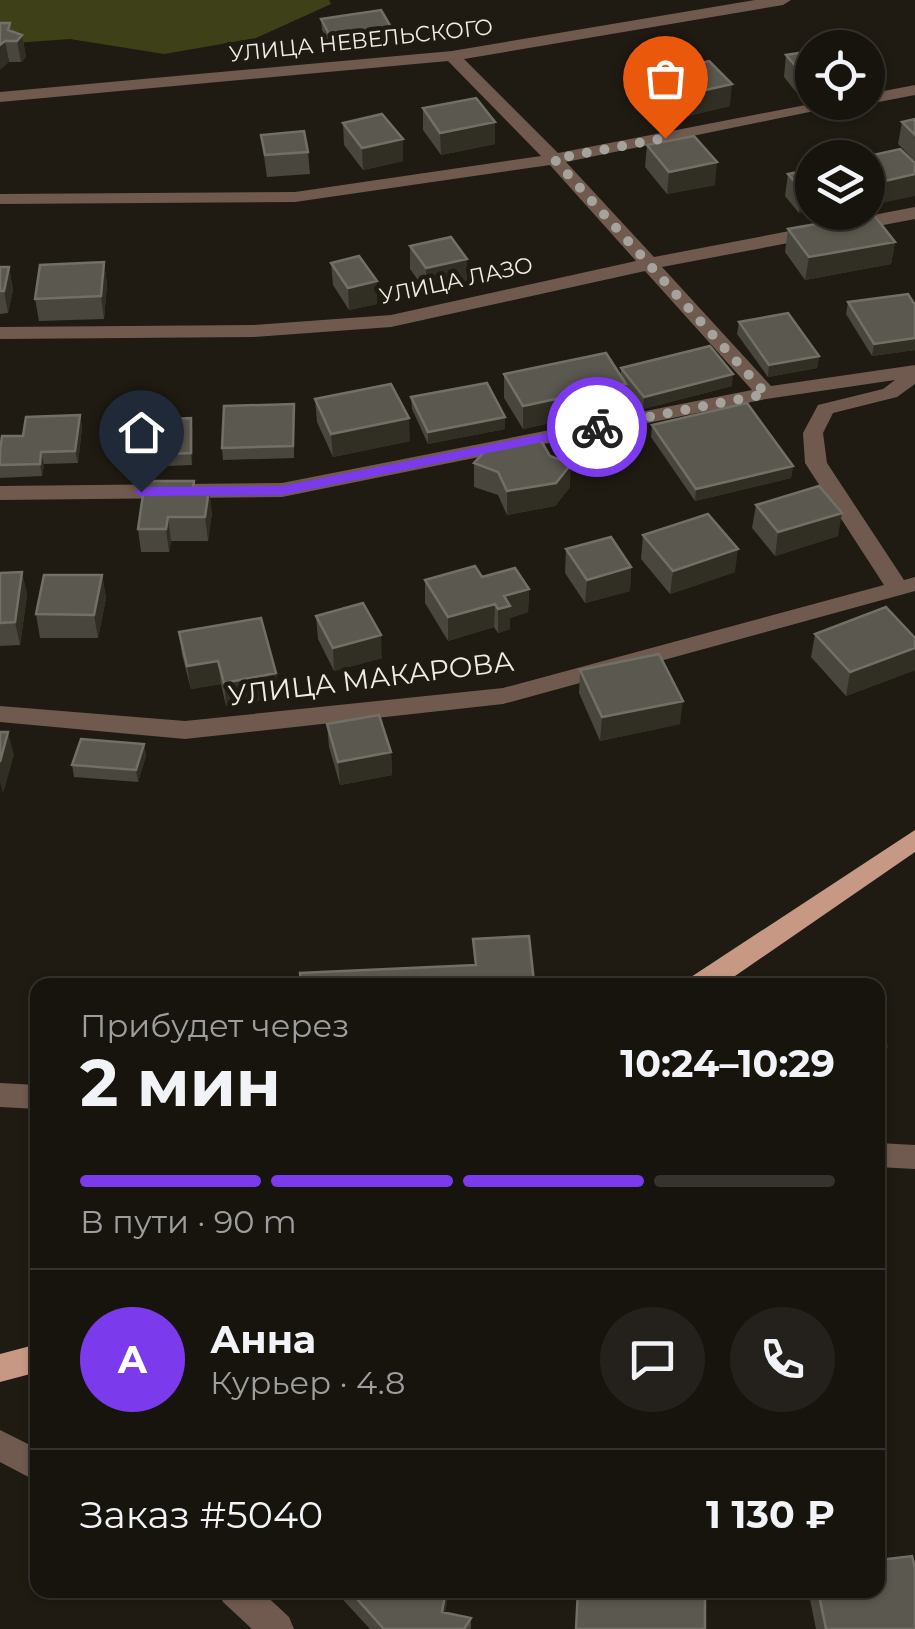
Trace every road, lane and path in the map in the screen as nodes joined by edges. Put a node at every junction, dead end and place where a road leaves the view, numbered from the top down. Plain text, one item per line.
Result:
1 (784, 0) edge
2 (452, 56) junction
3 (915, 90) edge
4 (885, 96) edge
5 (0, 97) edge
6 (795, 113) edge
7 (554, 159) junction
8 (0, 200) edge
9 (915, 212) edge
10 (649, 264) junction
11 (0, 332) edge
12 (915, 373) edge
13 (766, 394) junction
14 (0, 493) edge
15 (906, 586) edge
16 (0, 714) edge
17 (915, 839) edge
18 (711, 978) edge
19 (0, 1095) edge
20 (30, 1096) edge
21 (885, 1155) edge
22 (915, 1158) edge
23 (30, 1360) edge
24 (0, 1368) edge
25 (0, 1445) edge
26 (30, 1462) edge
27 (244, 1598) edge
28 (277, 1629) edge

1 - 2 street, УЛИЦА НЕВЕЛЬСКОГО
2 - 5 street, УЛИЦА НЕВЕЛЬСКОГО
2 - 7 street
3 - 4 street
6 - 7 street
7 - 8 street
7 - 10 street
9 - 10 street, УЛИЦА ЛАЗО
10 - 11 street, УЛИЦА ЛАЗО
10 - 13 street
12 - 13 street
12 - 15 street
13 - 14 street
15 - 16 street, УЛИЦА МАКАРОВА
17 - 18 main road
19 - 20 street
21 - 22 street
23 - 24 main road
25 - 26 street
27 - 28 street

